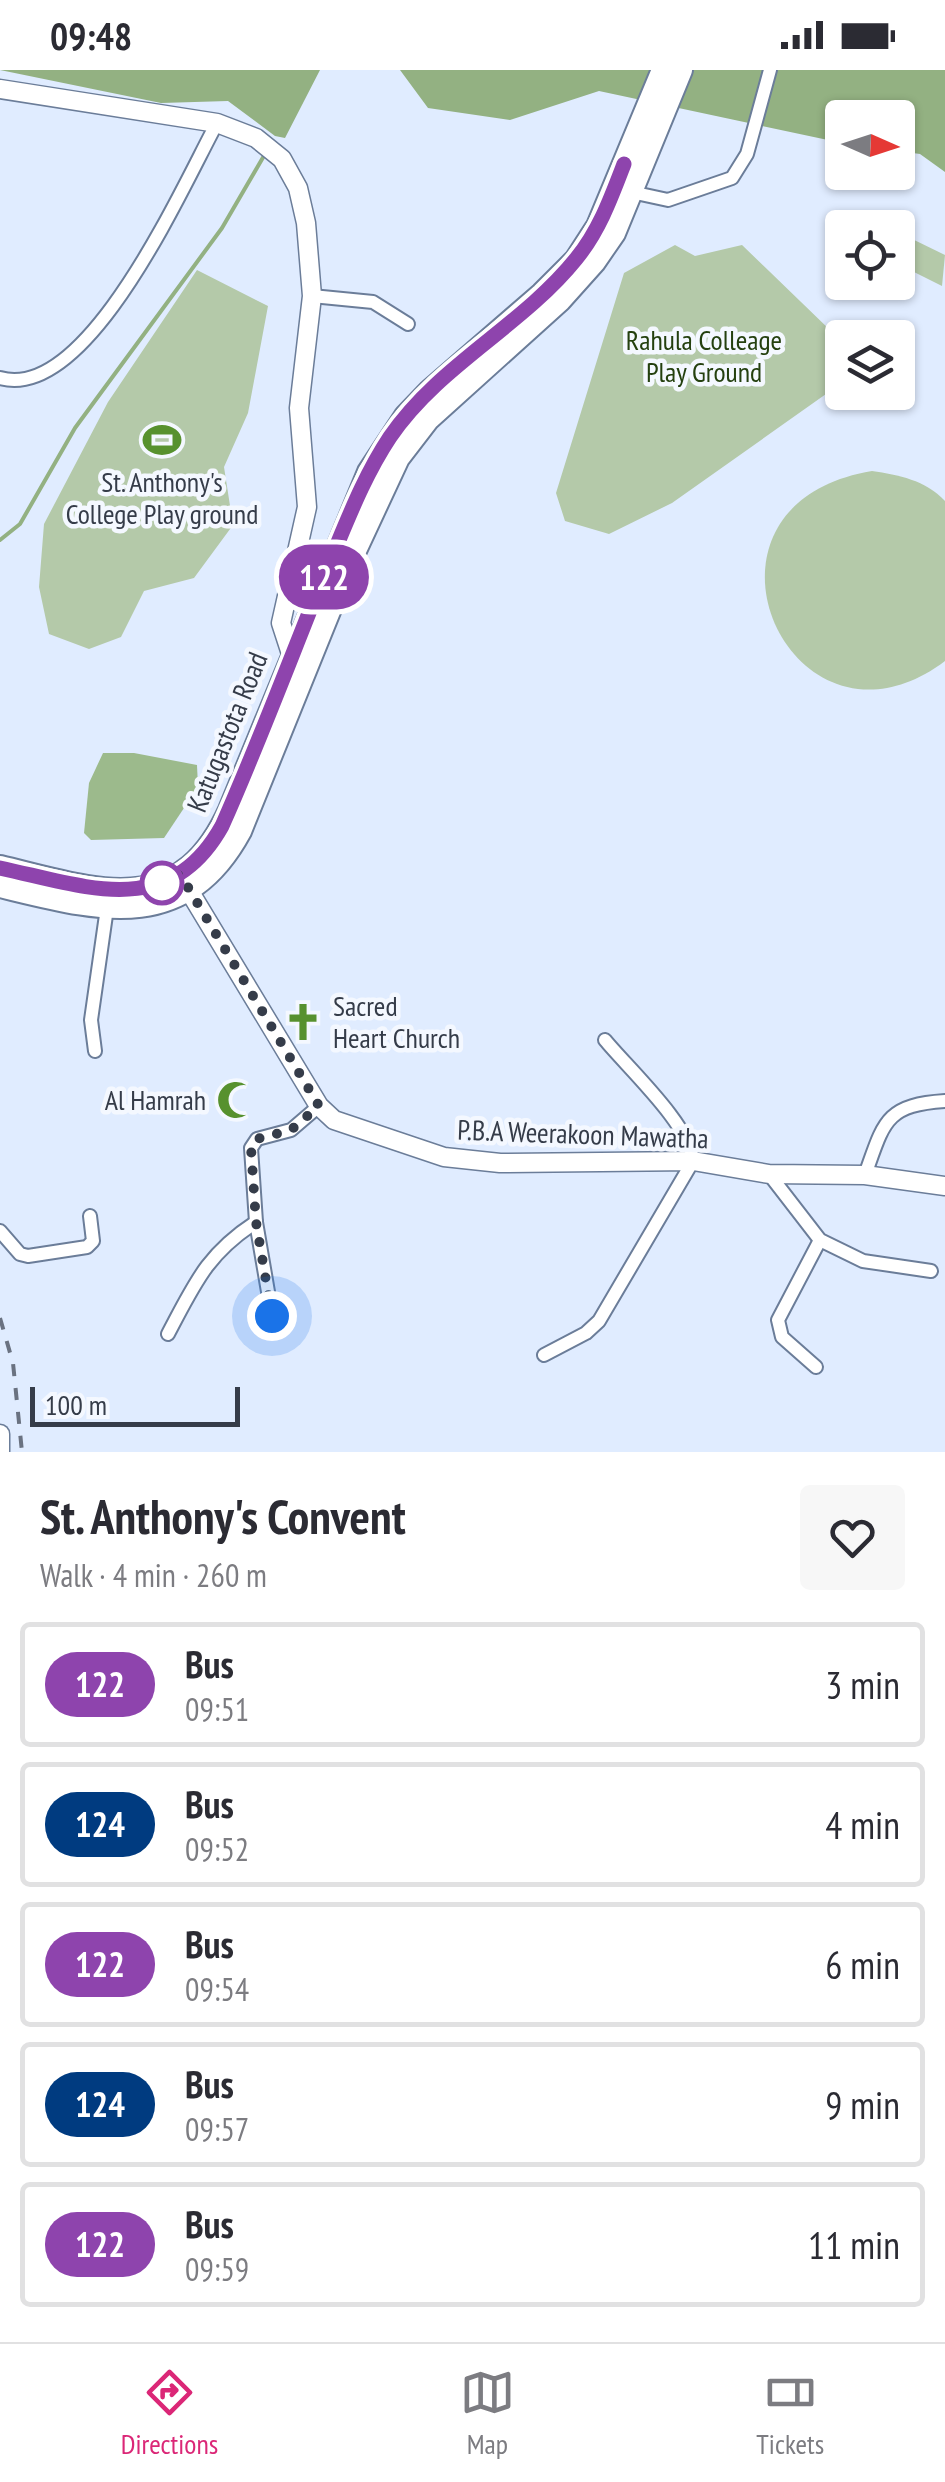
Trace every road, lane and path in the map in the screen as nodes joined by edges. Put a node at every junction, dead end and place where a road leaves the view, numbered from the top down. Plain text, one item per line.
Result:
1 (663, 70) edge
2 (681, 70) edge
3 (770, 70) edge
4 (0, 89) edge
5 (217, 123) junction
6 (632, 175) junction
7 (312, 296) junction
8 (408, 324) dead end
9 (0, 378) edge
10 (297, 666) junction
11 (0, 868) edge
12 (184, 881) junction
13 (0, 886) edge
14 (107, 908) junction
15 (605, 1040) dead end
16 (95, 1051) dead end
17 (945, 1101) edge
18 (319, 1106) junction
19 (693, 1160) junction
20 (769, 1174) junction
21 (865, 1175) junction
22 (945, 1186) edge
23 (90, 1216) dead end
24 (256, 1222) junction
25 (0, 1231) edge
26 (820, 1240) junction
27 (931, 1271) dead end
28 (272, 1316) dead end
29 (168, 1334) dead end
30 (544, 1355) dead end
31 (816, 1367) dead end
32 (0, 1434) edge
33 (0, 1451) edge

1 - 6 highway
2 - 6 highway
3 - 6 street
4 - 5 street
5 - 7 street
5 - 9 street
6 - 10 highway, Katugastota Road
7 - 8 street
7 - 10 street
10 - 12 highway, Katugastota Road
11 - 12 highway, Katugastota Road
12 - 14 highway, Katugastota Road
12 - 18 street
13 - 14 highway, Katugastota Road
14 - 16 street
15 - 19 street
17 - 21 street
18 - 19 street, P.B.A Weerakoon Mawatha
18 - 24 street
19 - 20 street, P.B.A Weerakoon Mawatha
19 - 30 street
20 - 21 street, P.B.A Weerakoon Mawatha
20 - 26 street
21 - 22 street, P.B.A Weerakoon Mawatha
23 - 25 street
24 - 28 street
24 - 29 street
26 - 27 street
26 - 31 street
32 - 33 street

